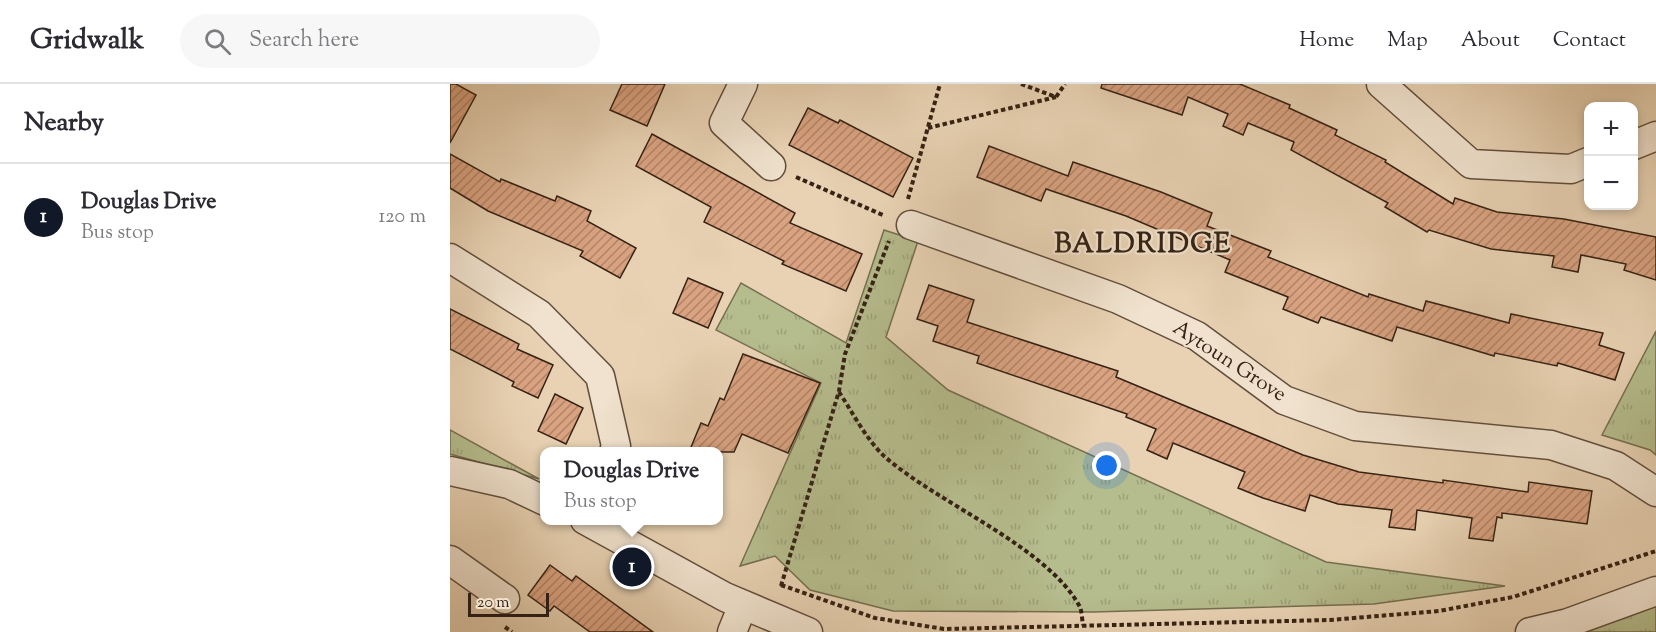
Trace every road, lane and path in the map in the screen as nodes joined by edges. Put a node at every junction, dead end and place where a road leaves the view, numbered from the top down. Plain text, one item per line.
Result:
1 (743, 84) edge
2 (940, 84) edge
3 (1021, 84) edge
4 (1065, 84) edge
5 (1382, 84) edge
6 (1056, 97) junction
7 (927, 128) junction
8 (1656, 136) edge
9 (1638, 143) edge
10 (1584, 164) edge
11 (771, 166) joint
12 (904, 224) junction
13 (450, 258) edge
14 (839, 391) junction
15 (616, 447) edge
16 (450, 471) edge
17 (1656, 492) edge
18 (540, 499) edge
19 (597, 525) edge
20 (1656, 551) edge
21 (450, 560) edge
22 (784, 574) dead end
23 (781, 585) dead end
24 (1656, 591) edge
25 (505, 599) dead end
26 (743, 605) junction
27 (1083, 625) junction
28 (732, 632) edge
29 (808, 632) edge
30 (1530, 632) edge

1 - 11 street
2 - 7 path
3 - 6 path
4 - 6 path
5 - 10 street
6 - 7 path
7 - 12 path
8 - 9 street
11 - 12 path
12 - 14 path
12 - 17 street, Aytoun Grove
13 - 15 street
14 - 22 path
14 - 27 path
16 - 18 street
19 - 26 street
20 - 27 path
21 - 25 street
23 - 27 path
24 - 30 street
26 - 28 street
26 - 29 street

